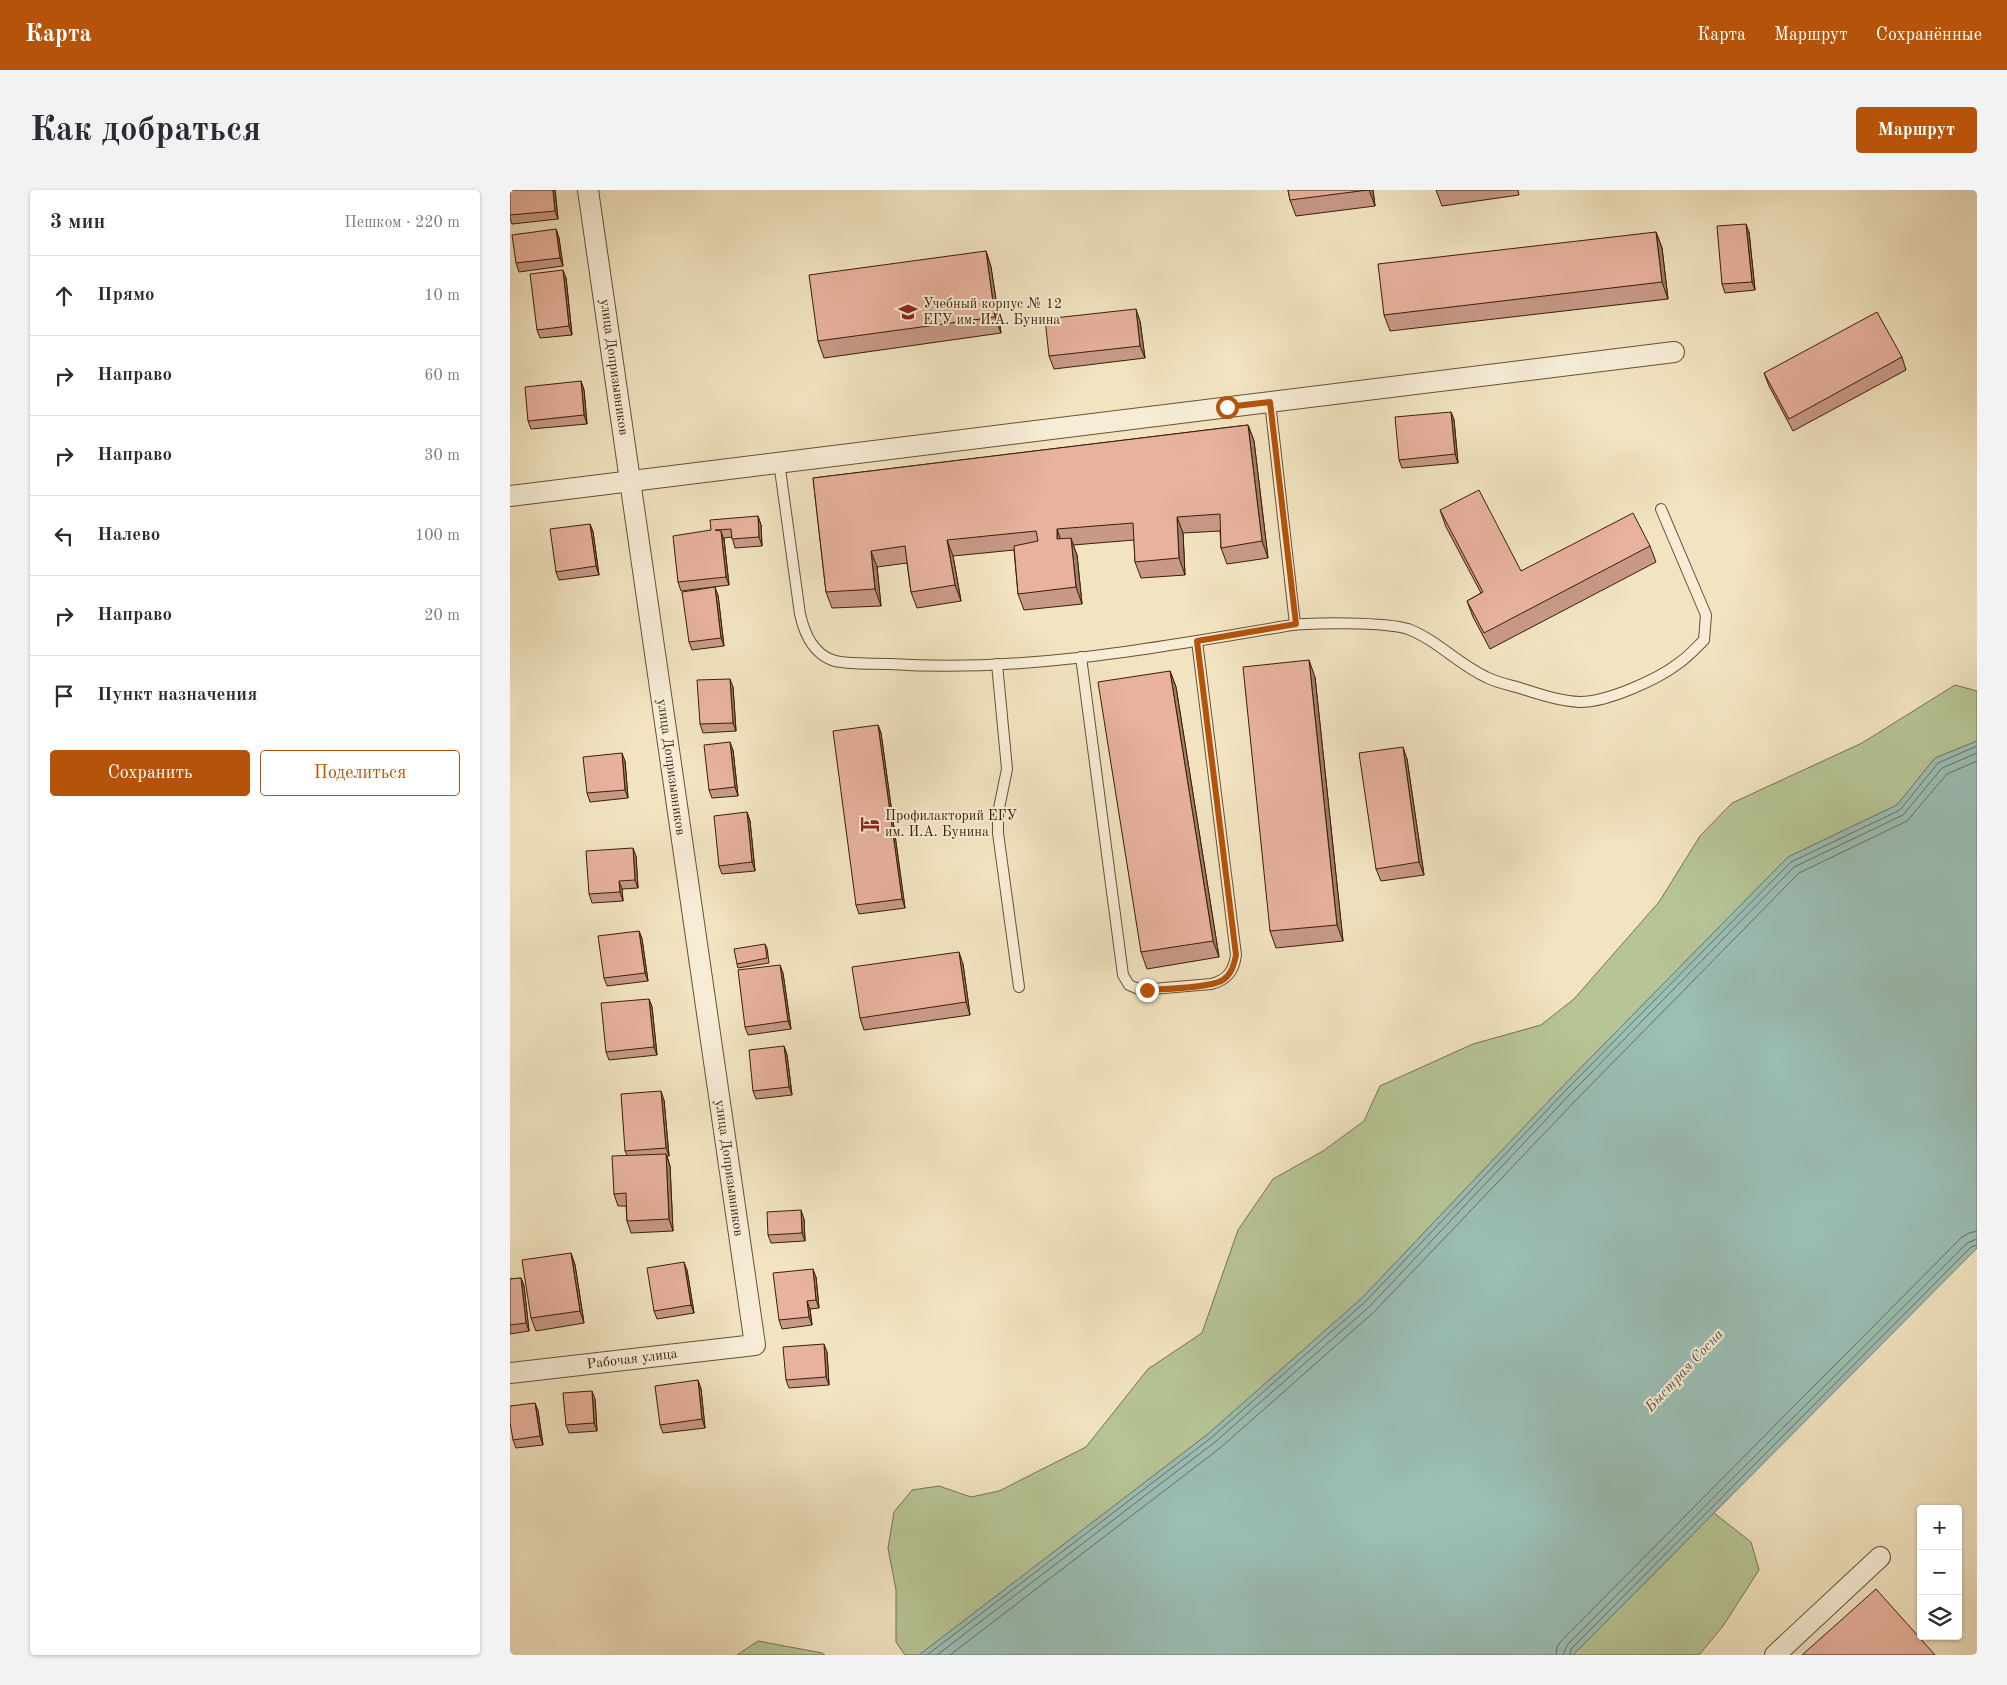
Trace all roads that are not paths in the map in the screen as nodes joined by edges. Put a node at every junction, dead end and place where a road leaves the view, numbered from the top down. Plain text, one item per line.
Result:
1 (588, 190) edge
2 (1674, 352) dead end
3 (1270, 402) junction
4 (779, 462) junction
5 (630, 480) junction
6 (510, 496) edge
7 (1661, 509) dead end
8 (1296, 624) junction
9 (1197, 641) junction
10 (1082, 657) junction
11 (997, 664) junction
12 (1019, 987) dead end
13 (755, 1345) joint
14 (510, 1373) edge
15 (1880, 1557) dead end
16 (1775, 1655) edge

1 - 5 street, улица Допризывников
2 - 3 street
3 - 4 street
3 - 8 lane
4 - 5 street
4 - 11 lane
5 - 6 street
5 - 13 street, улица Допризывников
7 - 8 lane
8 - 9 lane
9 - 10 lane
9 - 10 lane
10 - 11 lane
11 - 12 lane
13 - 14 street, Рабочая улица
15 - 16 street

